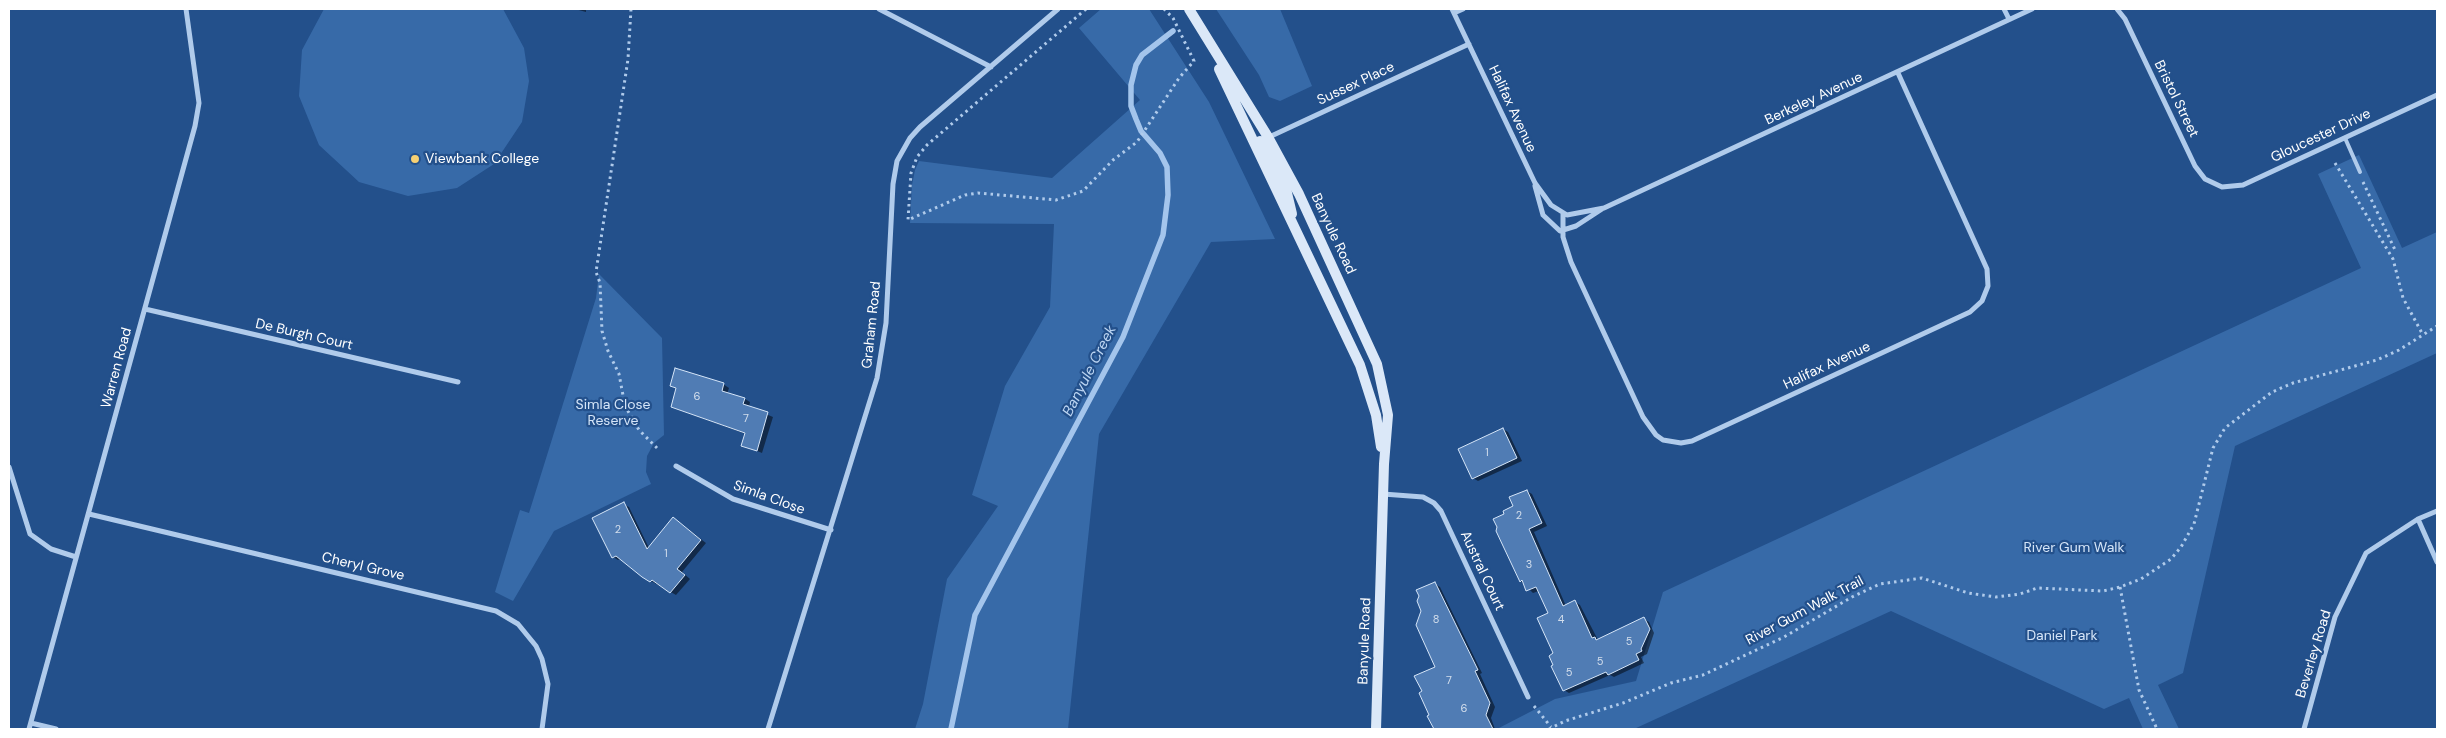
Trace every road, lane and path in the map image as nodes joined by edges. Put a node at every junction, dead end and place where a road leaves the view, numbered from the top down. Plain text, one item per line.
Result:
1 (186, 9) edge
2 (631, 9) edge
3 (879, 9) edge
4 (1058, 9) edge
5 (1086, 9) edge
6 (1164, 9) edge
7 (1188, 9) edge
8 (1463, 9) edge
9 (2004, 9) edge
10 (2032, 9) edge
11 (2117, 9) edge
12 (2123, 9) edge
13 (1453, 11) edge
14 (2125, 19) junction
15 (2009, 20) junction
16 (1203, 34) junction
17 (1469, 44) junction
18 (991, 67) junction
19 (1898, 72) junction
20 (2437, 95) edge
21 (2345, 138) junction
22 (1260, 141) junction
23 (2335, 163) dead end
24 (2360, 172) joint
25 (1535, 183) junction
26 (2213, 184) joint
27 (1604, 208) junction
28 (1563, 214) junction
29 (1563, 231) junction
30 (2396, 252) dead end
31 (145, 309) junction
32 (2437, 326) edge
33 (2423, 335) junction
34 (458, 382) dead end
35 (657, 448) dead end
36 (1384, 464) junction
37 (676, 466) dead end
38 (9, 468) edge
39 (1384, 494) junction
40 (2437, 510) edge
41 (89, 514) junction
42 (2418, 519) junction
43 (831, 530) junction
44 (76, 557) junction
45 (2437, 562) edge
46 (2120, 587) junction
47 (1528, 697) joint
48 (30, 726) edge
49 (1550, 728) edge
50 (56, 729) edge
51 (542, 729) edge
52 (768, 729) edge
53 (1376, 729) edge
54 (2157, 729) edge
55 (2304, 729) edge

1 - 31 street, Warren Road
2 - 35 path
3 - 18 street
4 - 18 street, Graham Road
5 - 6 path
7 - 16 street, Banyule Road
8 - 13 street
9 - 15 street
10 - 15 street, Berkeley Avenue
11 - 14 street, Bristol Street
12 - 14 street, Bristol Street
13 - 17 street, Halifax Avenue
14 - 26 street, Bristol Street
15 - 19 street, Berkeley Avenue
16 - 22 street, Banyule Road
16 - 22 street, Banyule Road
17 - 22 street, Sussex Place
17 - 25 street, Halifax Avenue
18 - 43 street, Graham Road
19 - 27 street, Berkeley Avenue
19 - 29 street, Halifax Avenue
20 - 21 street, Gloucester Drive
21 - 24 lane
21 - 26 street, Gloucester Drive
22 - 36 street, Banyule Road
22 - 36 street, Banyule Road
23 - 33 path
24 - 30 path
25 - 28 street, Halifax Avenue
25 - 29 street, Halifax Avenue
27 - 28 street, Berkeley Avenue
27 - 29 street, Berkeley Avenue
28 - 29 street, Halifax Avenue
31 - 34 street, De Burgh Court
31 - 41 street, Warren Road
32 - 33 path, River Gum Walk Trail
33 - 46 path, River Gum Walk Trail
36 - 39 street, Banyule Road
37 - 43 street, Simla Close
38 - 44 street
39 - 47 street, Austral Court
39 - 53 street, Banyule Road
40 - 42 street, Beverley Road
41 - 44 street, Warren Road
41 - 51 street, Cheryl Grove
42 - 45 street
42 - 55 street, Beverley Road
43 - 52 street, Graham Road
44 - 48 street, Warren Road
46 - 49 path, River Gum Walk Trail
46 - 54 path
47 - 49 path
48 - 50 street

